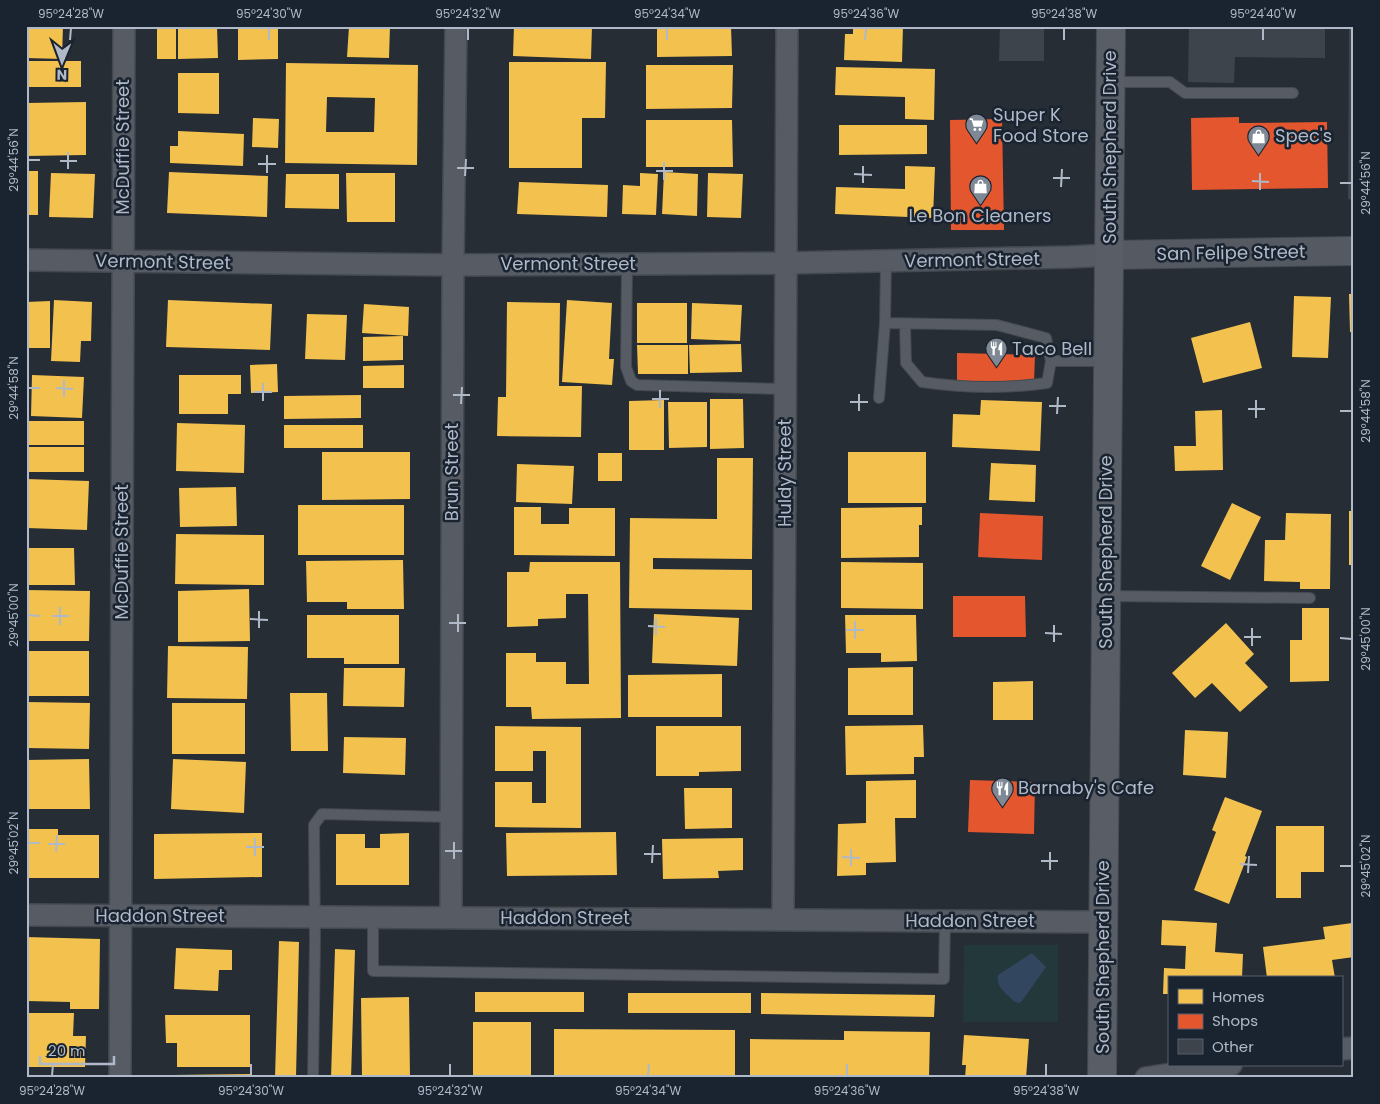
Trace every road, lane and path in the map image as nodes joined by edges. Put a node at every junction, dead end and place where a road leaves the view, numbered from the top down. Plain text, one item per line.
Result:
1 (124, 26) edge
2 (456, 26) edge
3 (787, 26) edge
4 (1111, 26) edge
5 (1110, 82) junction
6 (1292, 93) dead end
7 (1354, 251) edge
8 (1109, 255) junction
9 (26, 260) edge
10 (123, 261) junction
11 (886, 262) junction
12 (627, 264) junction
13 (786, 264) junction
14 (452, 265) junction
15 (885, 323) junction
16 (905, 324) junction
17 (1051, 361) junction
18 (1108, 361) junction
19 (785, 389) junction
20 (879, 398) dead end
21 (1106, 596) junction
22 (1310, 598) dead end
23 (452, 817) junction
24 (26, 915) edge
25 (120, 915) junction
26 (315, 917) junction
27 (373, 917) junction
28 (451, 918) junction
29 (783, 920) junction
30 (945, 920) junction
31 (1104, 922) junction
32 (1224, 1066) edge
33 (120, 1078) edge
34 (313, 1078) edge
35 (1102, 1078) edge
36 (1146, 1078) edge

1 - 10 street, McDuffie Street
2 - 14 street, Brun Street
3 - 13 street, Huldy Street
4 - 5 main road, South Shepherd Drive
5 - 6 lane
5 - 8 main road, South Shepherd Drive
7 - 8 street, San Felipe Street
8 - 11 street, Vermont Street
8 - 18 main road, South Shepherd Drive
9 - 10 street, Vermont Street
10 - 14 street, Vermont Street
10 - 25 street, McDuffie Street
11 - 13 street, Vermont Street
11 - 15 lane
12 - 13 street, Vermont Street
12 - 14 street, Vermont Street
12 - 19 lane
13 - 19 street, Huldy Street
14 - 23 street, Brun Street
15 - 16 lane
15 - 20 lane
16 - 17 lane
16 - 17 lane
17 - 18 lane
18 - 21 main road, South Shepherd Drive
19 - 29 street, Huldy Street
21 - 22 lane
21 - 31 main road, South Shepherd Drive
23 - 26 lane
23 - 28 street, Brun Street
24 - 25 street, Haddon Street
25 - 26 street, Haddon Street
25 - 33 street, McDuffie Street
26 - 27 street, Haddon Street
26 - 34 lane
27 - 28 street, Haddon Street
27 - 30 lane
28 - 29 street, Haddon Street
29 - 30 street, Haddon Street
30 - 31 street, Haddon Street
31 - 35 main road, South Shepherd Drive
32 - 36 street

